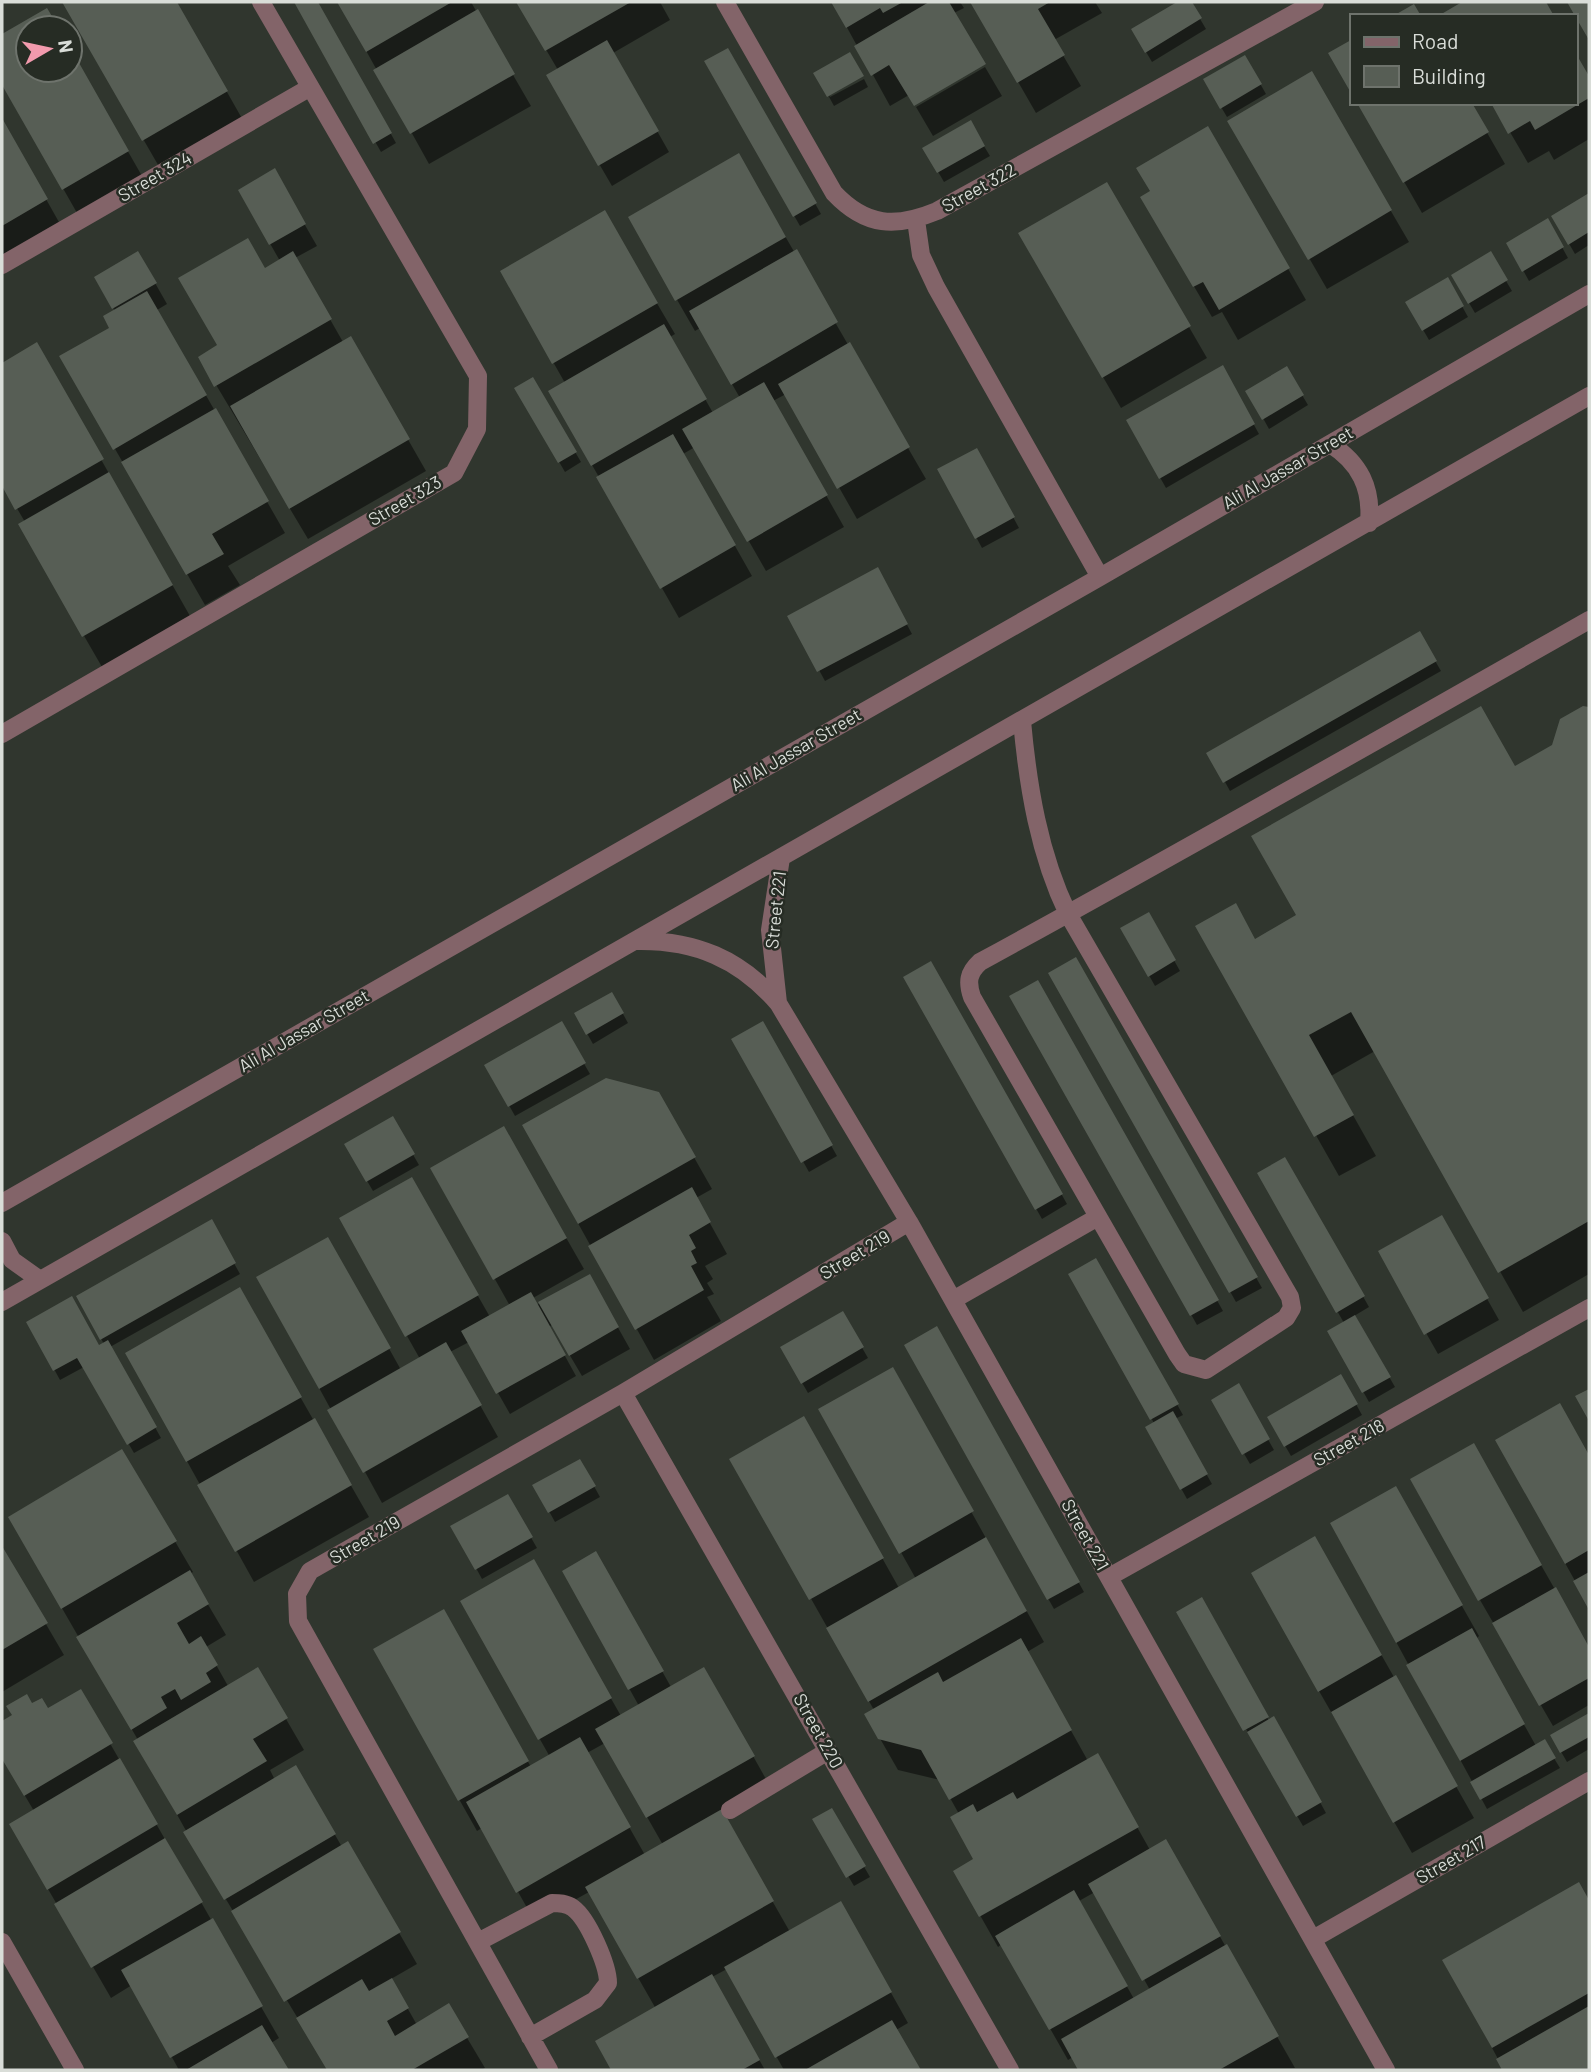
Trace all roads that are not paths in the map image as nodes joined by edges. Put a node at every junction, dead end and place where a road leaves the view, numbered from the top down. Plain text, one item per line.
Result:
1 (261, 2) edge
2 (725, 2) edge
3 (1315, 2) edge
4 (309, 88) junction
5 (916, 220) junction
6 (2, 265) edge
7 (1589, 294) edge
8 (1589, 396) edge
9 (1330, 444) junction
10 (1369, 523) junction
11 (1100, 578) junction
12 (1589, 620) edge
13 (1022, 721) junction
14 (2, 734) edge
15 (781, 858) junction
16 (1068, 914) junction
17 (635, 941) junction
18 (778, 1003) junction
19 (2, 1203) edge
20 (1098, 1217) junction
21 (909, 1222) junction
22 (2, 1241) edge
23 (40, 1280) junction
24 (953, 1300) junction
25 (2, 1302) edge
26 (1589, 1308) edge
27 (623, 1393) junction
28 (1109, 1577) junction
29 (828, 1751) junction
30 (1588, 1784) edge
31 (730, 1810) dead end
32 (1313, 1939) junction
33 (2, 1942) edge
34 (478, 1942) junction
35 (530, 2036) junction
36 (75, 2070) edge
37 (549, 2070) edge
38 (1010, 2070) edge
39 (1387, 2070) edge

1 - 4 street, Street 323
2 - 5 street, Street 322
3 - 5 street, Street 322
4 - 6 street, Street 324
4 - 14 street, Street 323
5 - 11 street
7 - 9 street, Ali Al Jassar Street
8 - 10 street
9 - 10 street
9 - 11 street, Ali Al Jassar Street
10 - 13 street
11 - 19 street, Ali Al Jassar Street
12 - 16 street
13 - 15 street
13 - 16 street
15 - 17 street
15 - 18 street, Street 221
16 - 20 street
16 - 20 street
17 - 18 street, Street 221
17 - 23 street
18 - 21 street, Street 221
20 - 24 street
21 - 24 street, Street 221
21 - 27 street, Street 219
22 - 23 street
23 - 25 street
24 - 28 street, Street 221
26 - 28 street, Street 218
27 - 29 street, Street 220
27 - 34 street, Street 219
28 - 32 street, Street 221
29 - 31 street
29 - 38 street, Street 220
30 - 32 street, Street 217
32 - 39 street, Street 221
33 - 36 street
34 - 35 street, Street 219
34 - 35 street
35 - 37 street, Street 219

